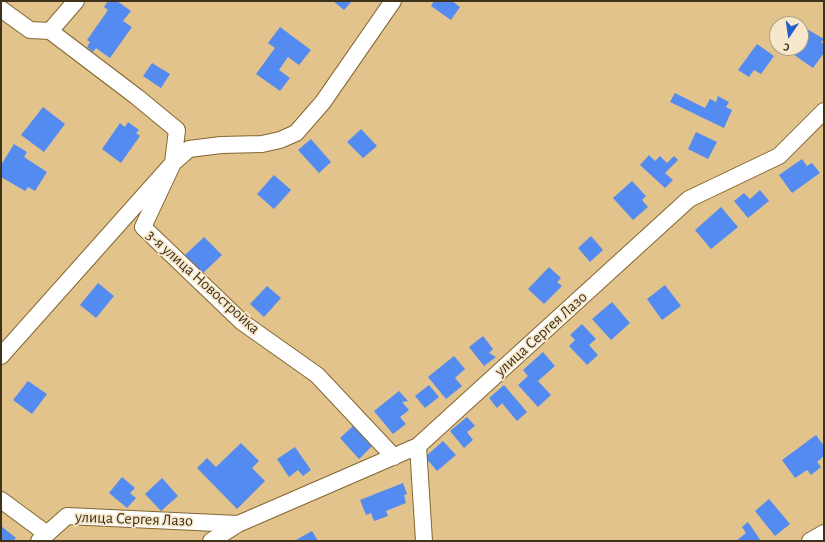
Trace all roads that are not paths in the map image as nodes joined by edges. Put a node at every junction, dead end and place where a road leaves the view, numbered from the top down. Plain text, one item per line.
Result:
1 (76, 1) edge
2 (393, 1) edge
3 (1, 9) edge
4 (50, 31) junction
5 (824, 111) edge
6 (173, 163) junction
7 (1, 356) edge
8 (418, 446) junction
9 (394, 456) junction
10 (1, 500) edge
11 (238, 524) junction
12 (824, 533) edge
13 (43, 538) edge
14 (211, 541) edge
15 (424, 541) edge
16 (810, 541) edge

1 - 4 street
2 - 6 street
3 - 4 street
4 - 6 street, 3-я улица Новостройка
5 - 8 street, улица Сергея Лазо
6 - 7 street
6 - 9 street, 3-я улица Новостройка
8 - 9 street, улица Сергея Лазо
8 - 15 street
9 - 11 street, улица Сергея Лазо
10 - 13 street
11 - 13 street, улица Сергея Лазо
11 - 14 street, улица Сергея Лазо
12 - 16 street

